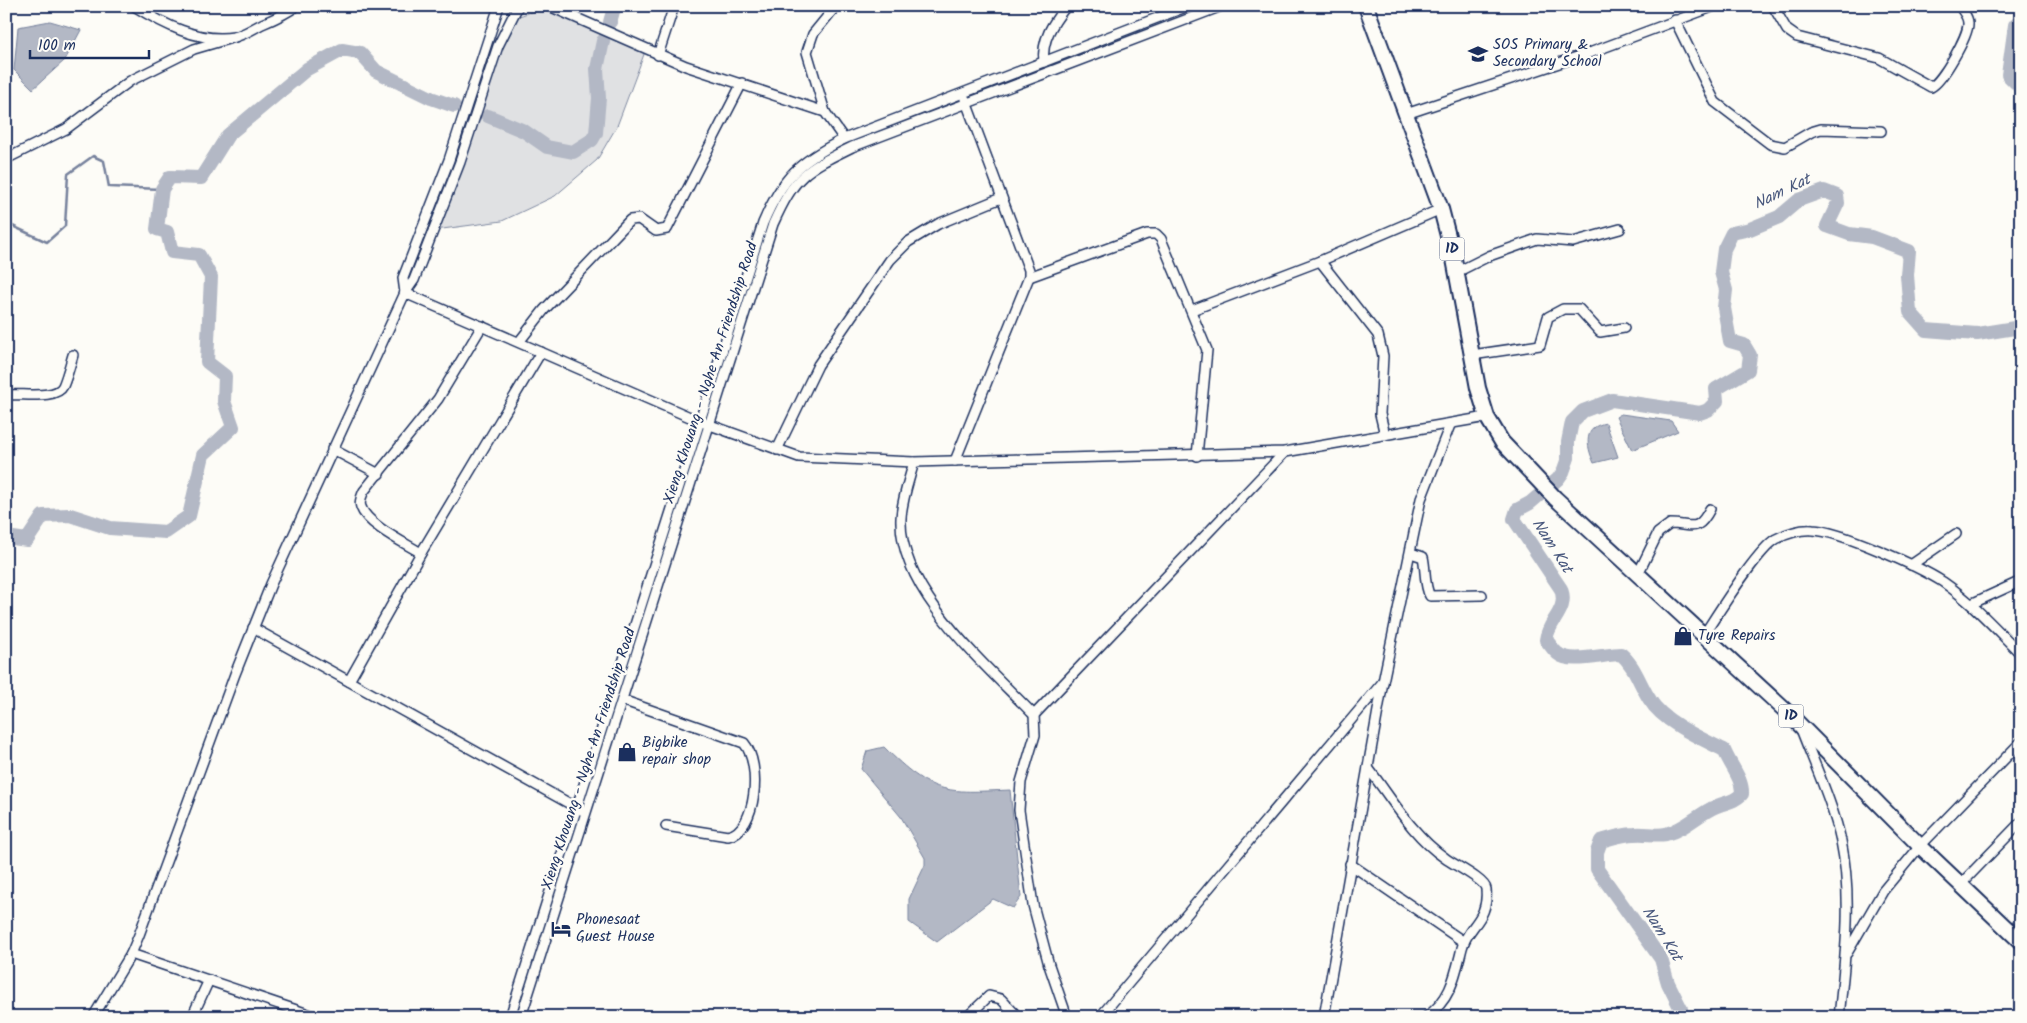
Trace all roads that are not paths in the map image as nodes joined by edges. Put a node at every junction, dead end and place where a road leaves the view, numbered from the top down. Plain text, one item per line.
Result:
1 (134, 6) edge
2 (296, 6) edge
3 (498, 6) edge
4 (518, 6) edge
5 (549, 6) edge
6 (674, 6) edge
7 (836, 6) edge
8 (1066, 6) edge
9 (1188, 6) edge
10 (1222, 6) edge
11 (1366, 6) edge
12 (1715, 6) edge
13 (1773, 6) edge
14 (1962, 8) dead end
15 (563, 10) edge
16 (1675, 20) junction
17 (235, 37) junction
18 (658, 55) junction
19 (1044, 62) junction
20 (742, 83) junction
21 (963, 93) junction
22 (967, 104) junction
23 (825, 112) junction
24 (1406, 114) junction
25 (1881, 131) dead end
26 (844, 139) junction
27 (6, 159) edge
28 (1001, 198) junction
29 (1441, 209) junction
30 (1620, 229) dead end
31 (1320, 261) junction
32 (1457, 272) junction
33 (1029, 278) junction
34 (405, 292) junction
35 (1192, 310) junction
36 (482, 326) junction
37 (1624, 328) dead end
38 (519, 342) junction
39 (541, 352) junction
40 (73, 355) dead end
41 (1472, 355) junction
42 (6, 395) edge
43 (1487, 417) junction
44 (704, 423) junction
45 (1450, 425) junction
46 (1385, 435) junction
47 (332, 449) junction
48 (777, 450) junction
49 (1285, 452) junction
50 (1197, 456) junction
51 (955, 461) junction
52 (914, 462) junction
53 (379, 474) junction
54 (1710, 509) dead end
55 (1956, 534) dead end
56 (421, 553) junction
57 (1411, 553) junction
58 (1911, 565) junction
59 (1638, 576) junction
60 (2021, 581) edge
61 (1482, 595) dead end
62 (1971, 604) junction
63 (253, 628) junction
64 (1703, 636) junction
65 (2021, 654) edge
66 (349, 680) junction
67 (1383, 682) junction
68 (622, 700) junction
69 (1034, 715) junction
70 (1799, 724) junction
71 (2021, 742) edge
72 (1368, 768) junction
73 (577, 808) junction
74 (586, 812) junction
75 (2021, 822) edge
76 (666, 826) dead end
77 (1920, 846) junction
78 (1350, 864) junction
79 (1960, 885) junction
80 (1464, 942) junction
81 (2021, 942) edge
82 (131, 954) junction
83 (1846, 955) junction
84 (209, 980) junction
85 (93, 1017) edge
86 (192, 1017) edge
87 (317, 1017) edge
88 (510, 1017) edge
89 (521, 1017) edge
90 (967, 1017) edge
91 (1018, 1017) edge
92 (1067, 1017) edge
93 (1100, 1017) edge
94 (1324, 1017) edge
95 (1426, 1017) edge
96 (1839, 1017) edge

1 - 17 street
2 - 17 street
3 - 34 street
4 - 34 street
5 - 15 street
6 - 18 street
7 - 23 street
8 - 19 street
9 - 19 street, Xieng Khouang - Nghe An Friendship Road
10 - 22 street, Xieng Khouang - Nghe An Friendship Road
11 - 24 highway, 1D
12 - 16 street
13 - 14 street
15 - 18 street
16 - 24 street
16 - 25 street
17 - 27 street
18 - 20 street
19 - 21 street, Xieng Khouang - Nghe An Friendship Road
20 - 23 street
20 - 38 street
21 - 22 street
21 - 26 street, Xieng Khouang - Nghe An Friendship Road
22 - 28 street
22 - 44 street, Xieng Khouang - Nghe An Friendship Road
23 - 26 street
24 - 29 highway, 1D
26 - 44 street, Xieng Khouang - Nghe An Friendship Road
28 - 33 street
28 - 48 street
29 - 31 street
29 - 32 highway, 1D
30 - 32 street
31 - 35 street
31 - 46 street
32 - 41 highway, 1D
33 - 35 street
33 - 51 street
34 - 36 street
34 - 47 street
35 - 50 street
36 - 38 street
36 - 53 street
37 - 41 street
38 - 39 street
39 - 44 street
39 - 56 street
40 - 42 street
41 - 43 highway, 1D
43 - 45 street
43 - 59 highway, 1D
44 - 48 street
44 - 68 street, Xieng Khouang - Nghe An Friendship Road
44 - 73 street, Xieng Khouang - Nghe An Friendship Road
45 - 46 street
45 - 57 street
46 - 49 street
47 - 53 street
47 - 63 street
48 - 52 street
49 - 50 street
49 - 69 street
50 - 51 street
51 - 52 street
52 - 69 street
53 - 56 street
54 - 59 street
55 - 58 street
56 - 66 street
57 - 61 street
57 - 67 street
58 - 62 street
58 - 64 street
59 - 64 highway, 1D
60 - 62 street
62 - 65 street
63 - 66 street
63 - 82 street
64 - 70 highway, 1D
66 - 73 street
67 - 72 street
67 - 93 street
68 - 74 street, Xieng Khouang - Nghe An Friendship Road
68 - 76 street
69 - 92 street
70 - 77 highway, 1D
70 - 83 street
71 - 77 street
72 - 78 street
72 - 80 street
73 - 74 street
73 - 88 street, Xieng Khouang - Nghe An Friendship Road
74 - 89 street, Xieng Khouang - Nghe An Friendship Road
75 - 79 street
77 - 79 highway, 1D
77 - 83 street
78 - 80 street
78 - 94 street
79 - 81 highway, 1D
80 - 95 street
82 - 84 street
82 - 85 street
83 - 96 street
84 - 86 street
84 - 87 street
90 - 91 street

